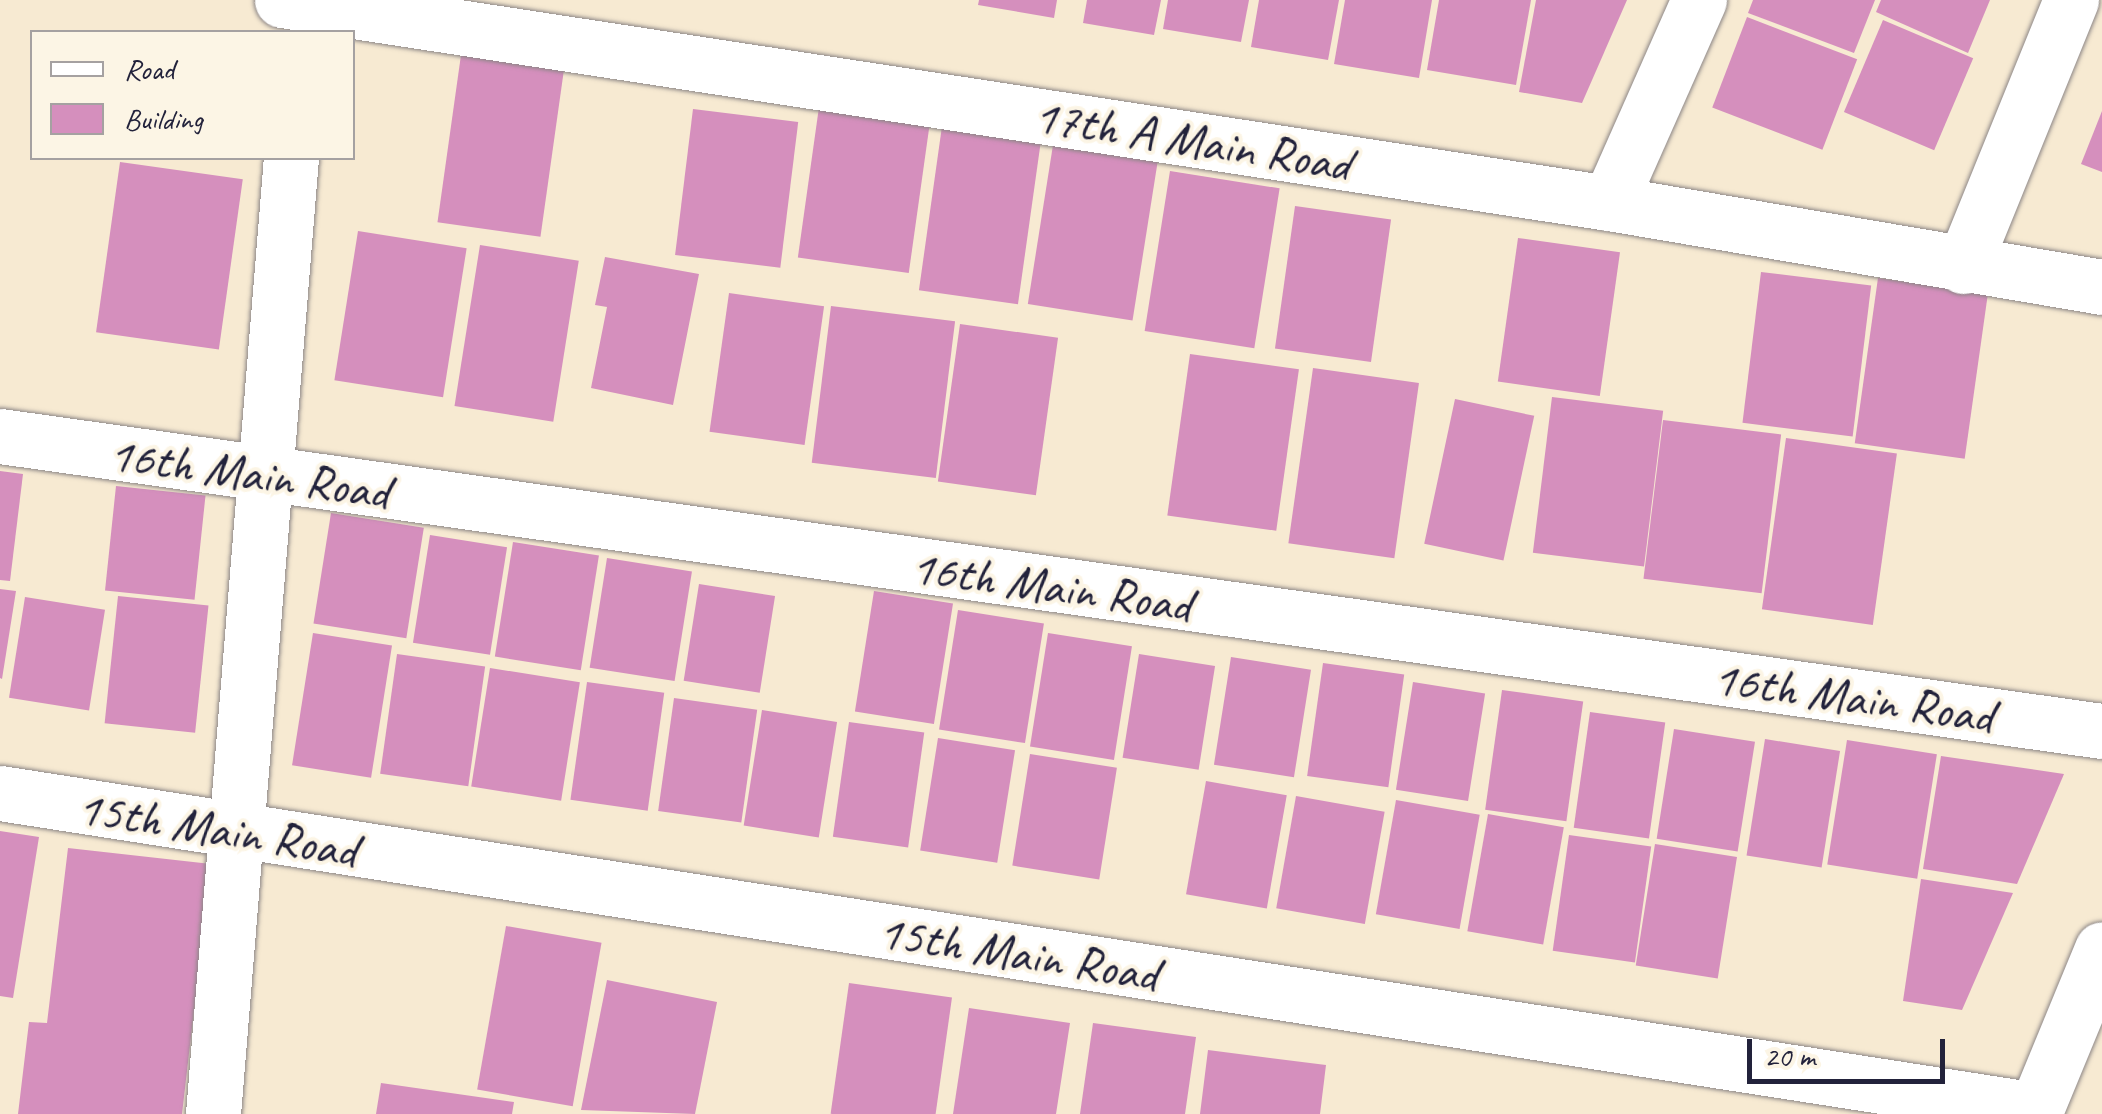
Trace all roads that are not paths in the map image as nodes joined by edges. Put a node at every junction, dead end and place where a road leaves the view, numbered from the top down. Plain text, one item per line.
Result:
1 (1698, 0) edge
2 (2070, 0) edge
3 (297, 9) edge
4 (290, 160) edge
5 (1609, 204) junction
6 (1963, 266) junction
7 (2102, 287) edge
8 (0, 436) edge
9 (265, 477) junction
10 (2102, 732) edge
11 (0, 793) edge
12 (236, 833) junction
13 (2102, 950) edge
14 (2086, 1030) edge
15 (2035, 1112) edge
16 (213, 1114) edge

1 - 5 street
2 - 6 street
3 - 5 street, 17th A Main Road
4 - 9 street
5 - 6 street, 17th A Main Road
6 - 7 street, 17th A Main Road
8 - 9 street, 16th Main Road
9 - 10 street, 16th Main Road
9 - 12 street
11 - 12 street, 15th Main Road
12 - 15 street, 15th Main Road
12 - 16 street
13 - 14 street
14 - 15 street

